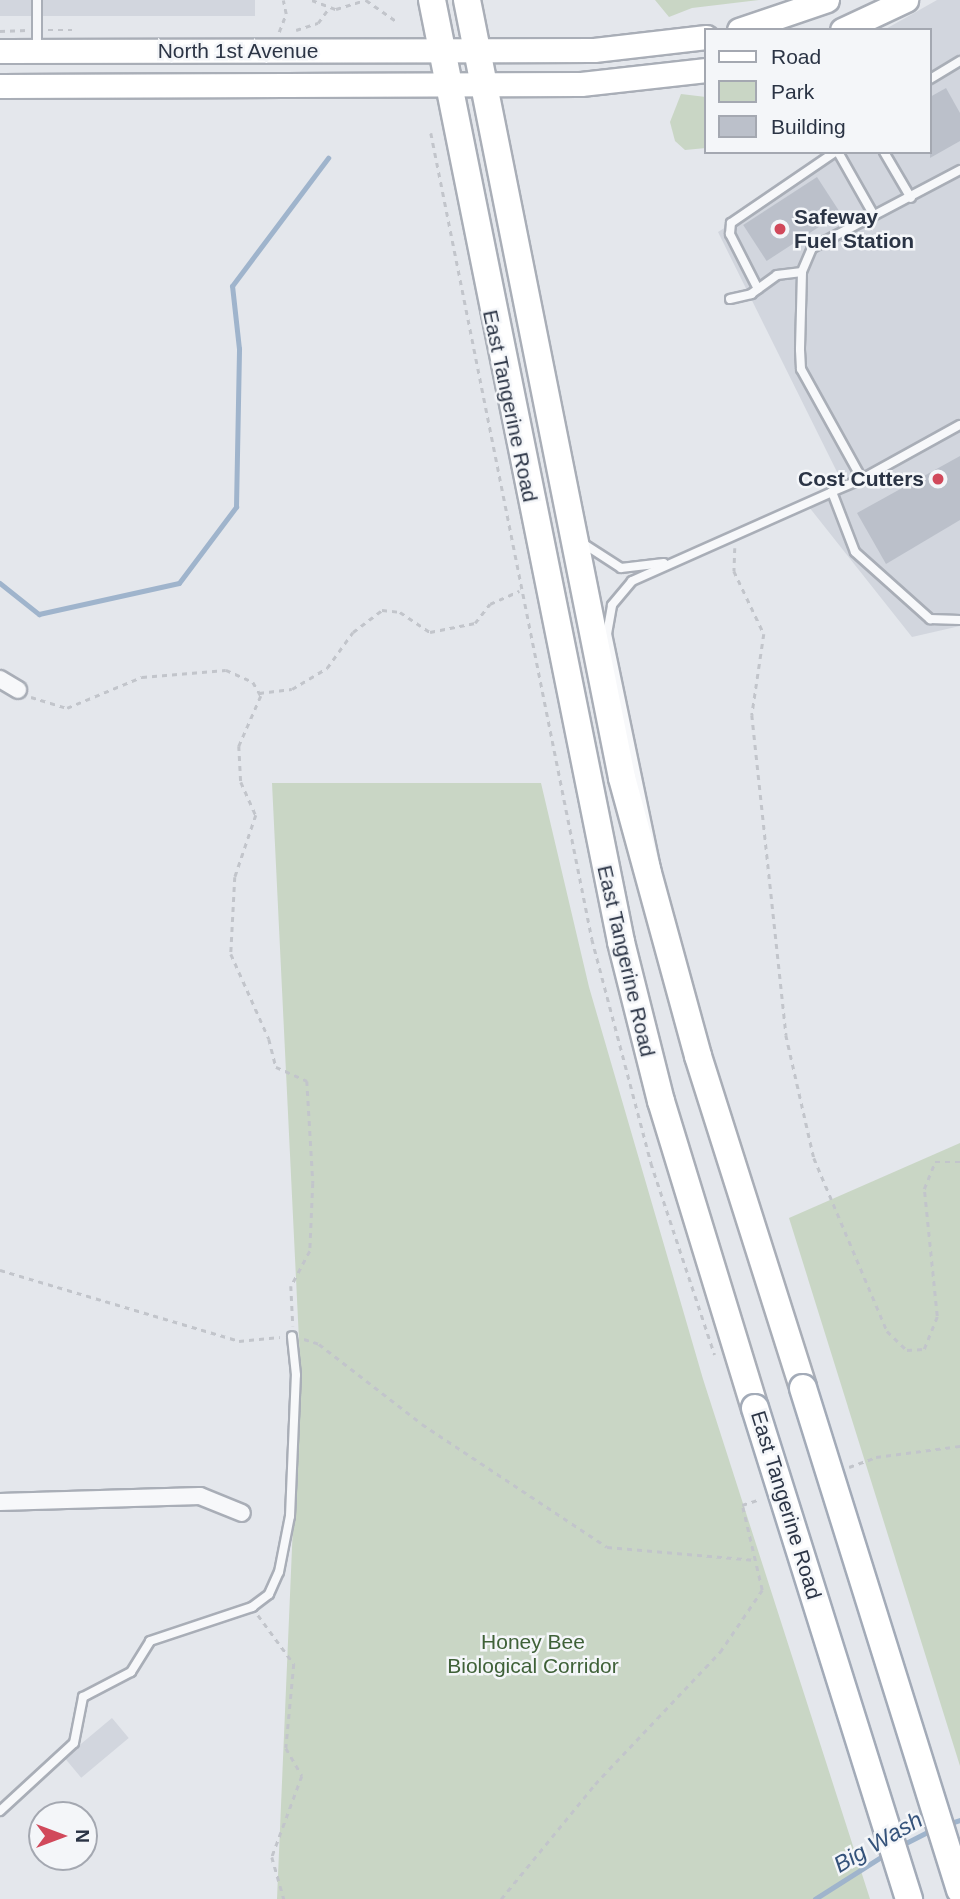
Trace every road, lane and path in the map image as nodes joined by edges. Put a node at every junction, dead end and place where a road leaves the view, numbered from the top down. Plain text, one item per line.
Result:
1 (37, 0) edge
2 (283, 0) edge
3 (312, 0) edge
4 (366, 0) edge
5 (432, 0) edge
6 (467, 0) edge
7 (827, 0) edge
8 (906, 0) edge
9 (329, 8) junction
10 (397, 22) dead end
11 (745, 28) edge
12 (846, 28) edge
13 (704, 37) edge
14 (0, 51) edge
15 (37, 51) junction
16 (475, 51) junction
17 (440, 52) junction
18 (960, 61) edge
19 (704, 70) edge
20 (932, 78) edge
21 (0, 86) edge
22 (447, 86) junction
23 (482, 86) junction
24 (834, 154) edge
25 (838, 154) edge
26 (885, 154) edge
27 (960, 170) edge
28 (912, 198) junction
29 (872, 212) junction
30 (802, 272) junction
31 (758, 289) junction
32 (730, 299) dead end
33 (960, 425) edge
34 (862, 479) junction
35 (832, 492) junction
36 (567, 516) junction
37 (736, 534) junction
38 (674, 562) junction
39 (519, 591) dead end
40 (960, 620) edge
41 (0, 679) edge
42 (18, 690) joint
43 (259, 693) junction
44 (652, 896) junction
45 (960, 1162) edge
46 (0, 1270) edge
47 (292, 1336) junction
48 (960, 1446) edge
49 (840, 1471) dead end
50 (767, 1497) dead end
51 (0, 1502) edge
52 (242, 1513) dead end
53 (755, 1560) junction
54 (252, 1606) junction
55 (0, 1811) edge
56 (960, 1890) edge
57 (284, 1899) edge
58 (501, 1899) edge
59 (909, 1899) edge

1 - 15 lane
2 - 9 path
3 - 9 path
4 - 9 path
4 - 10 path
5 - 17 main road, East Tangerine Road
6 - 16 main road, East Tangerine Road
7 - 11 main road
8 - 12 main road
13 - 16 main road, North 1st Avenue
14 - 15 main road, North 1st Avenue
15 - 17 main road, North 1st Avenue
16 - 17 main road, North 1st Avenue
16 - 23 main road, East Tangerine Road
17 - 22 main road, East Tangerine Road
18 - 20 lane
19 - 23 main road, North 1st Avenue
21 - 22 main road, North 1st Avenue
22 - 23 main road, North 1st Avenue
22 - 59 main road, East Tangerine Road, bridge
23 - 36 main road, East Tangerine Road
24 - 31 lane
25 - 29 lane
26 - 28 lane
27 - 28 lane
28 - 29 lane
29 - 30 lane
30 - 31 lane
30 - 34 lane
31 - 32 lane
33 - 34 lane
34 - 35 lane
35 - 37 lane
35 - 40 lane
36 - 38 lane
36 - 44 main road, East Tangerine Road
37 - 38 lane
37 - 45 path
38 - 44 lane
39 - 43 path
41 - 42 street
42 - 43 path
43 - 47 path
44 - 56 main road, East Tangerine Road, bridge
46 - 47 path
47 - 53 path
47 - 54 lane
48 - 49 path
50 - 53 path
51 - 52 street
53 - 58 path
54 - 55 lane
54 - 57 path

